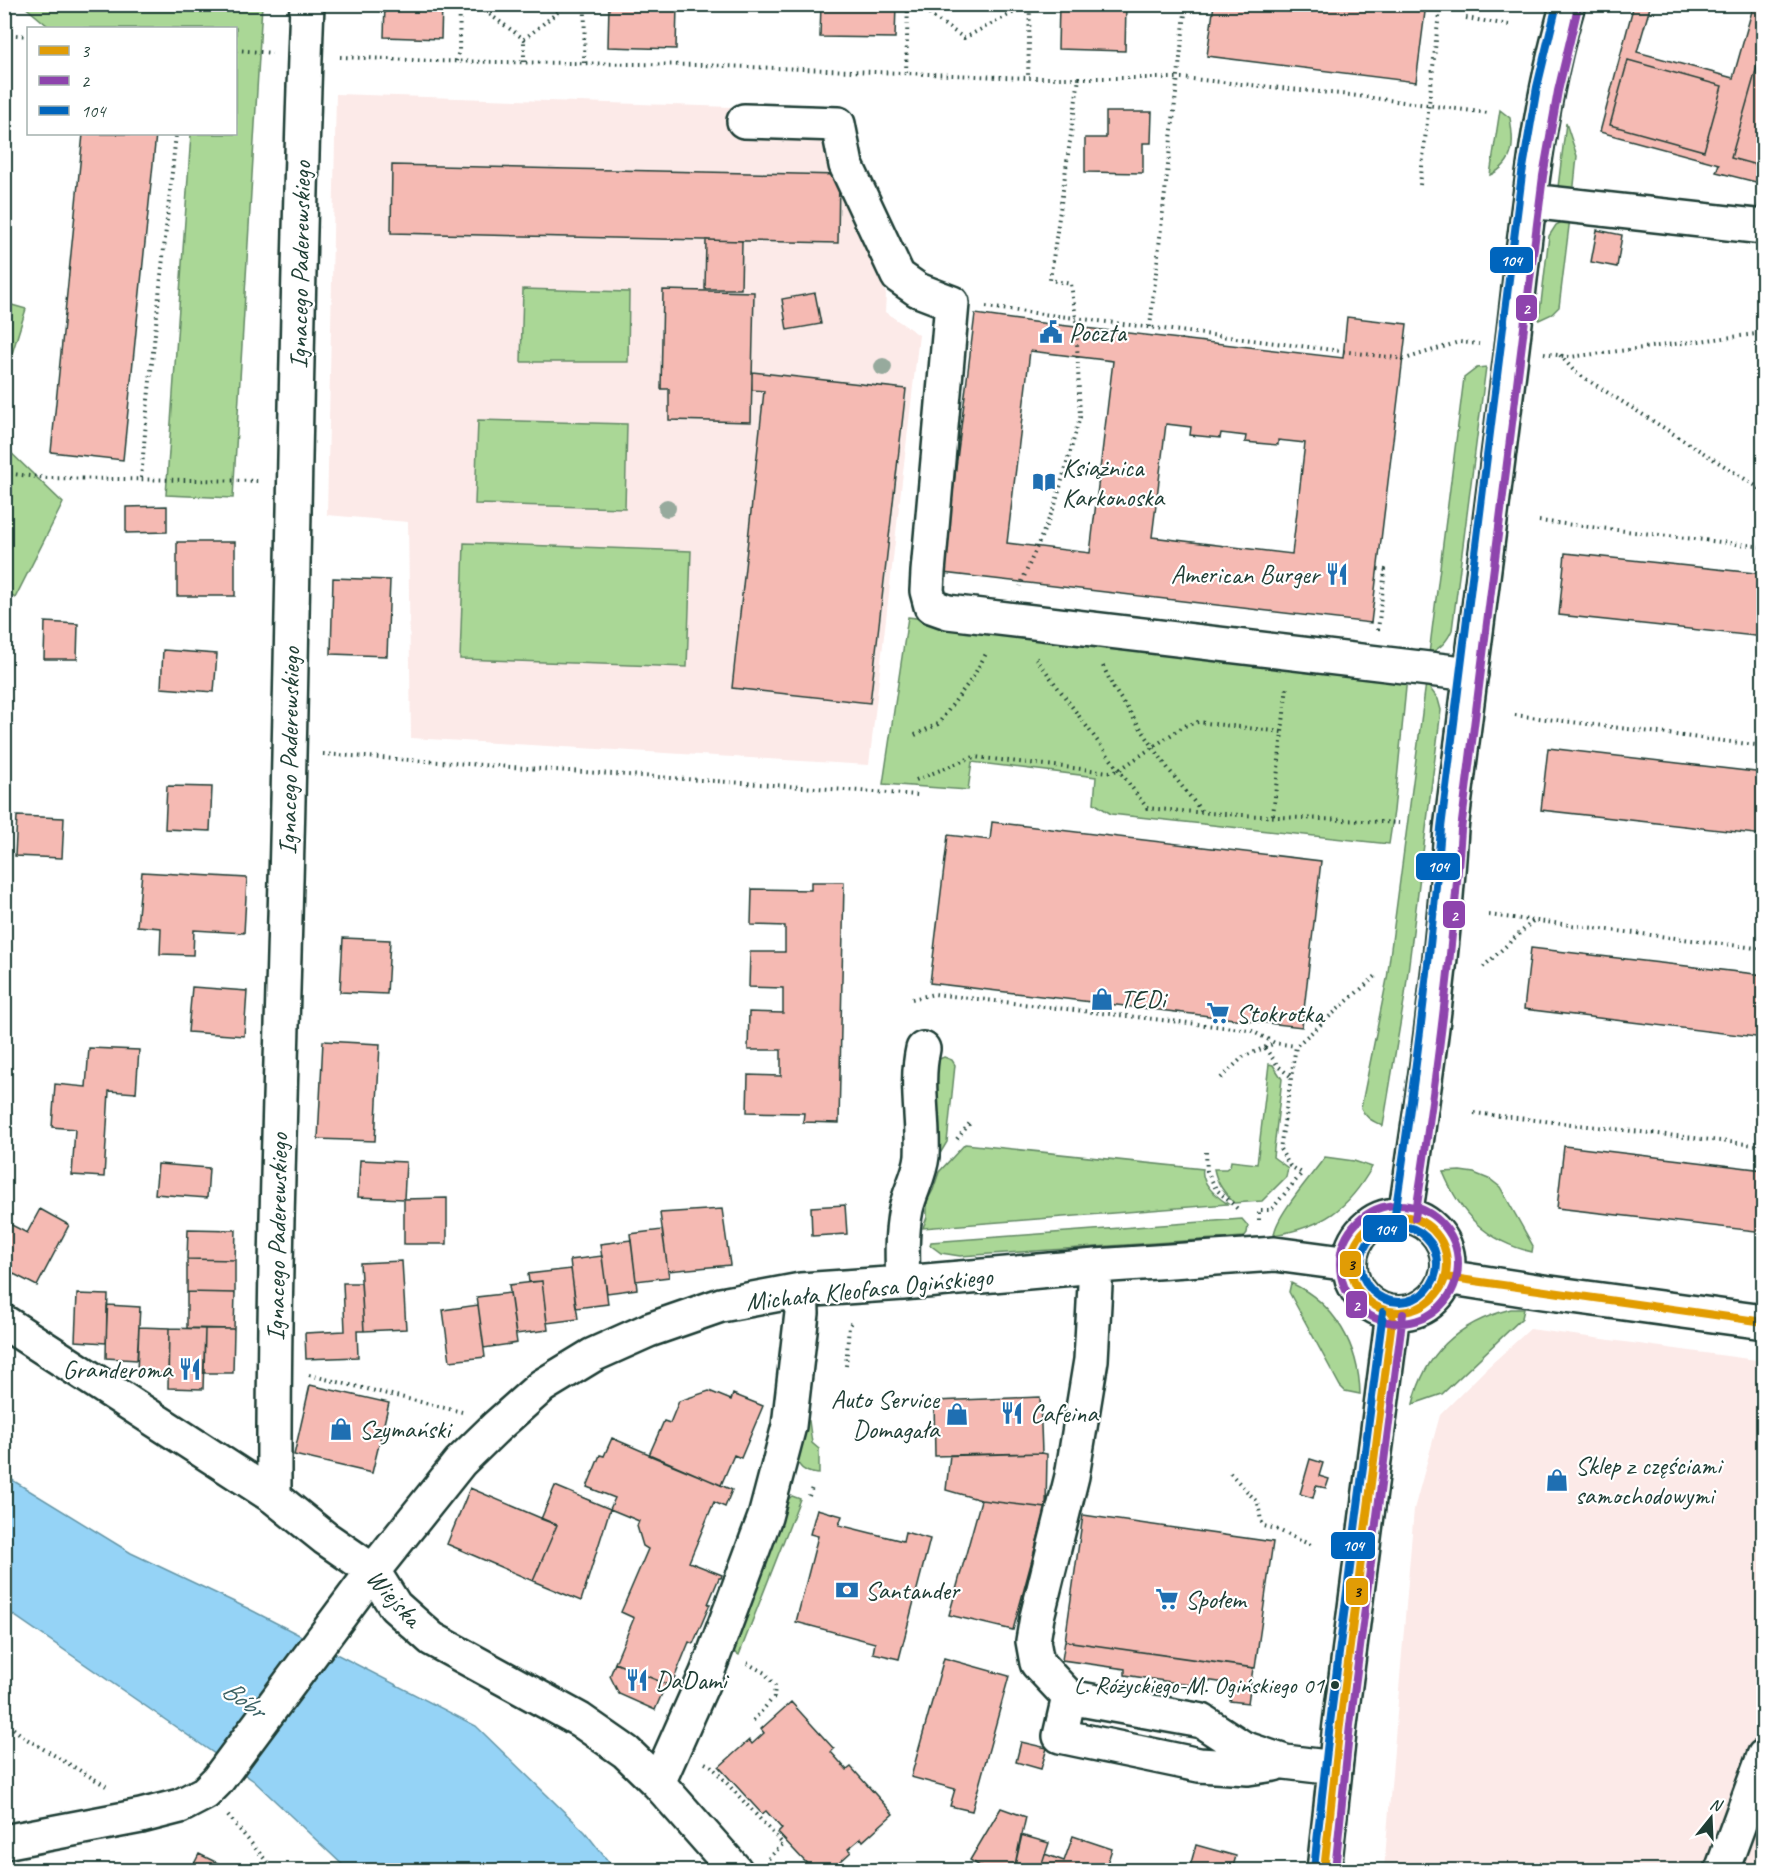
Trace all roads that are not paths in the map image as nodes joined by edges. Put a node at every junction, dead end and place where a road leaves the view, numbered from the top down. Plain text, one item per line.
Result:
1 (307, 4) edge
2 (1568, 4) edge
3 (744, 121) dead end
4 (1530, 201) junction
5 (1764, 227) edge
6 (1471, 674) junction
7 (923, 1049) dead end
8 (1405, 1216) junction
9 (1350, 1264) junction
10 (1096, 1266) junction
11 (1446, 1276) junction
12 (903, 1283) junction
13 (801, 1290) junction
14 (1393, 1313) junction
15 (4, 1322) edge
16 (1764, 1322) edge
17 (274, 1497) junction
18 (373, 1571) junction
19 (1069, 1696) junction
20 (1764, 1756) edge
21 (1285, 1762) junction
22 (1335, 1768) junction
23 (658, 1783) junction
24 (4, 1842) edge
25 (735, 1870) edge
26 (1324, 1870) edge
27 (1722, 1870) edge

1 - 17 street, Ignacego Paderewskiego
2 - 4 street
3 - 6 street
4 - 5 street
4 - 6 street
6 - 8 street
7 - 12 street
8 - 9 street
8 - 11 street
9 - 10 street, Michała Kleofasa Ogińskiego
9 - 14 street
10 - 12 street, Michała Kleofasa Ogińskiego
10 - 19 street
11 - 14 street
11 - 16 street
12 - 13 street, Michała Kleofasa Ogińskiego
13 - 18 street, Michała Kleofasa Ogińskiego
13 - 23 street
14 - 22 street
15 - 17 street, Wiejska
17 - 18 street, Wiejska
18 - 23 street, Wiejska
18 - 24 street, Michała Kleofasa Ogińskiego
19 - 21 street
19 - 21 street
20 - 27 street
21 - 22 street
22 - 26 street
23 - 25 street, Wiejska

